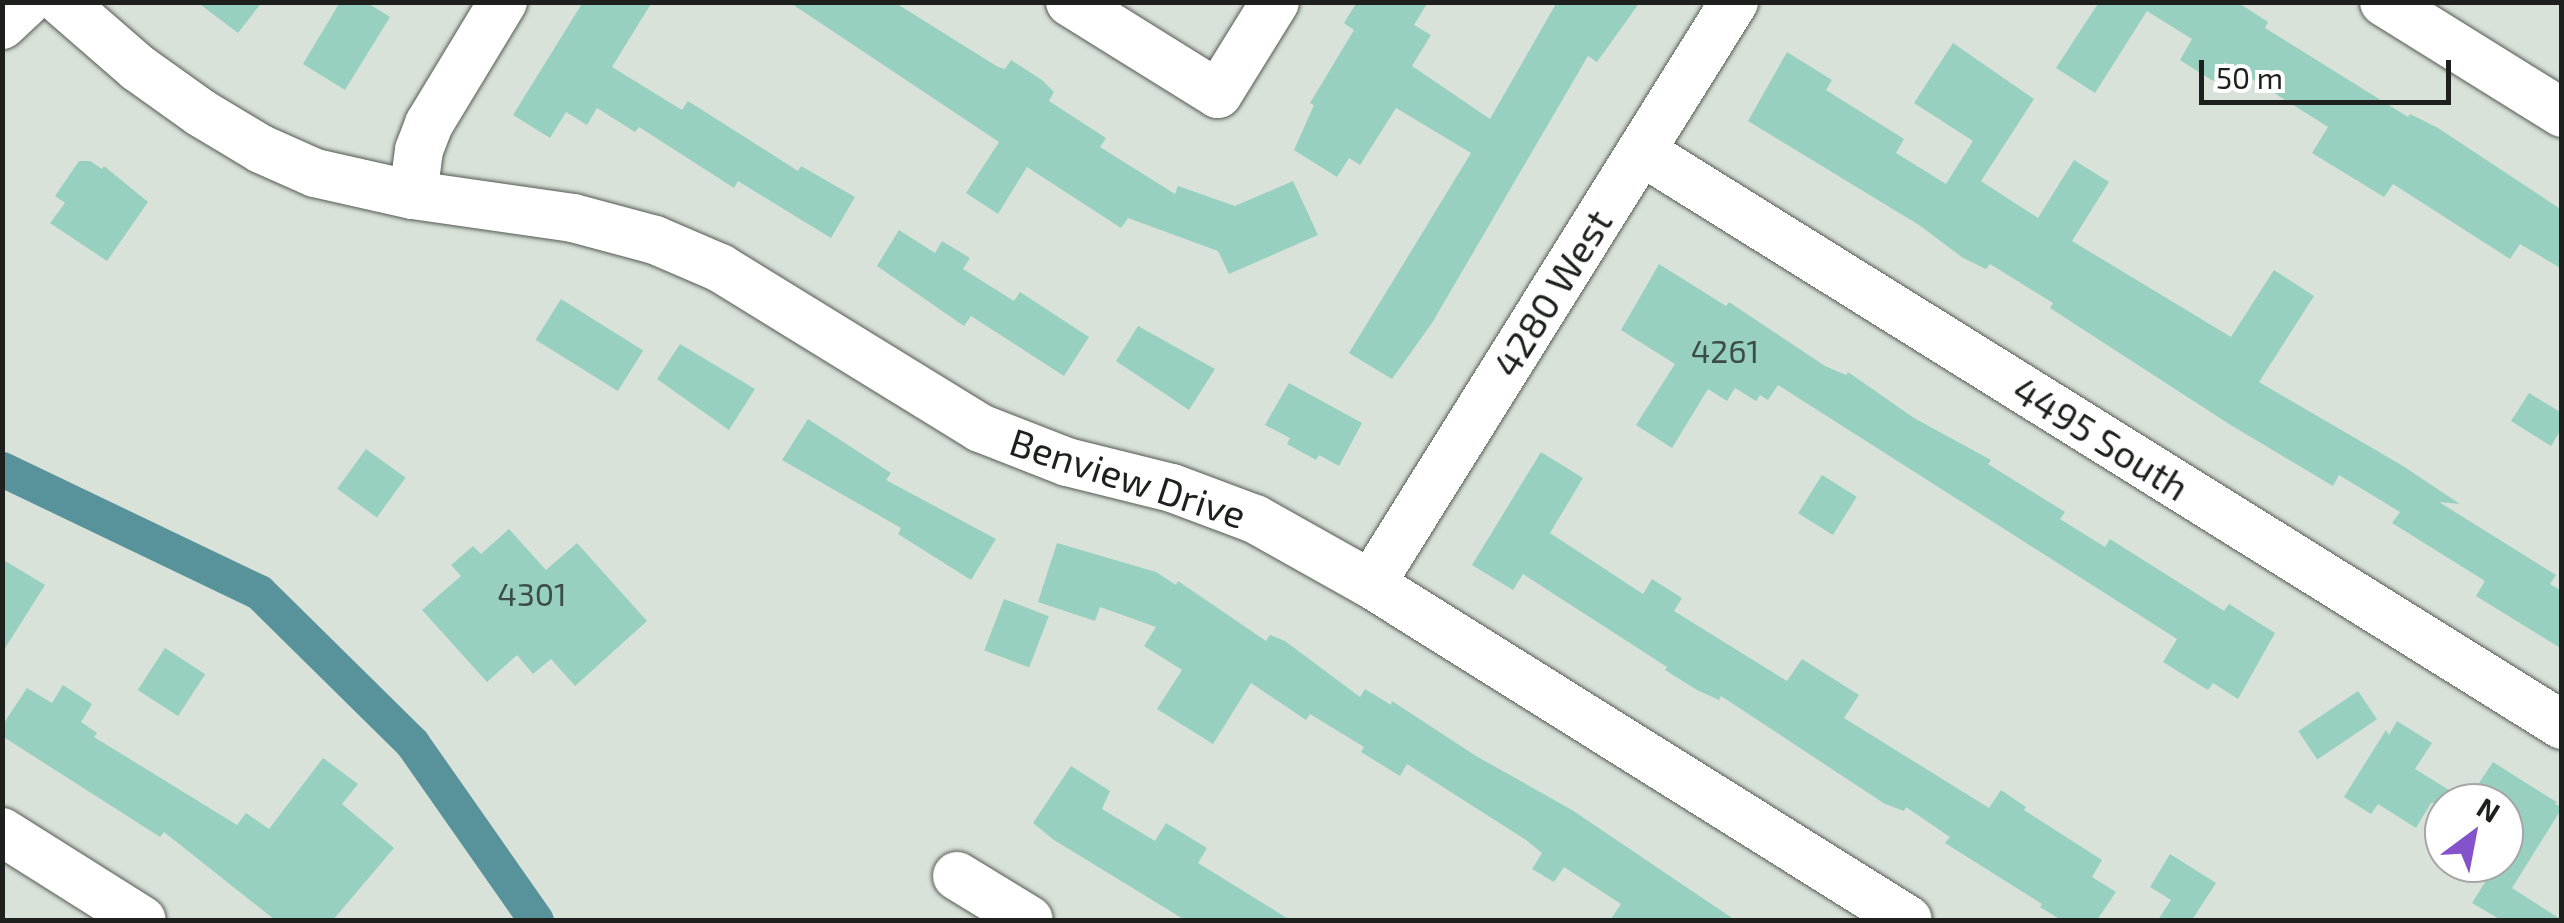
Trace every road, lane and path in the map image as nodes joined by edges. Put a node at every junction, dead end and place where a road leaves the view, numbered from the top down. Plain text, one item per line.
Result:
1 (27, 2) edge
2 (62, 2) edge
3 (503, 2) edge
4 (1070, 2) edge
5 (1275, 2) edge
6 (1734, 2) edge
7 (2384, 2) edge
8 (2, 25) edge
9 (2562, 113) edge
10 (1641, 151) junction
11 (413, 195) junction
12 (1371, 584) junction
13 (2562, 724) edge
14 (2, 832) edge
15 (957, 876) dead end
16 (142, 920) edge
17 (1029, 920) edge
18 (1908, 920) edge

1 - 8 street
2 - 11 street, Benview Drive
3 - 11 street
4 - 5 street
6 - 10 street, 4280 West
7 - 9 street
10 - 12 street, 4280 West
10 - 13 street, 4495 South
11 - 12 street, Benview Drive
12 - 18 street, Benview Drive
14 - 16 street
15 - 17 street

